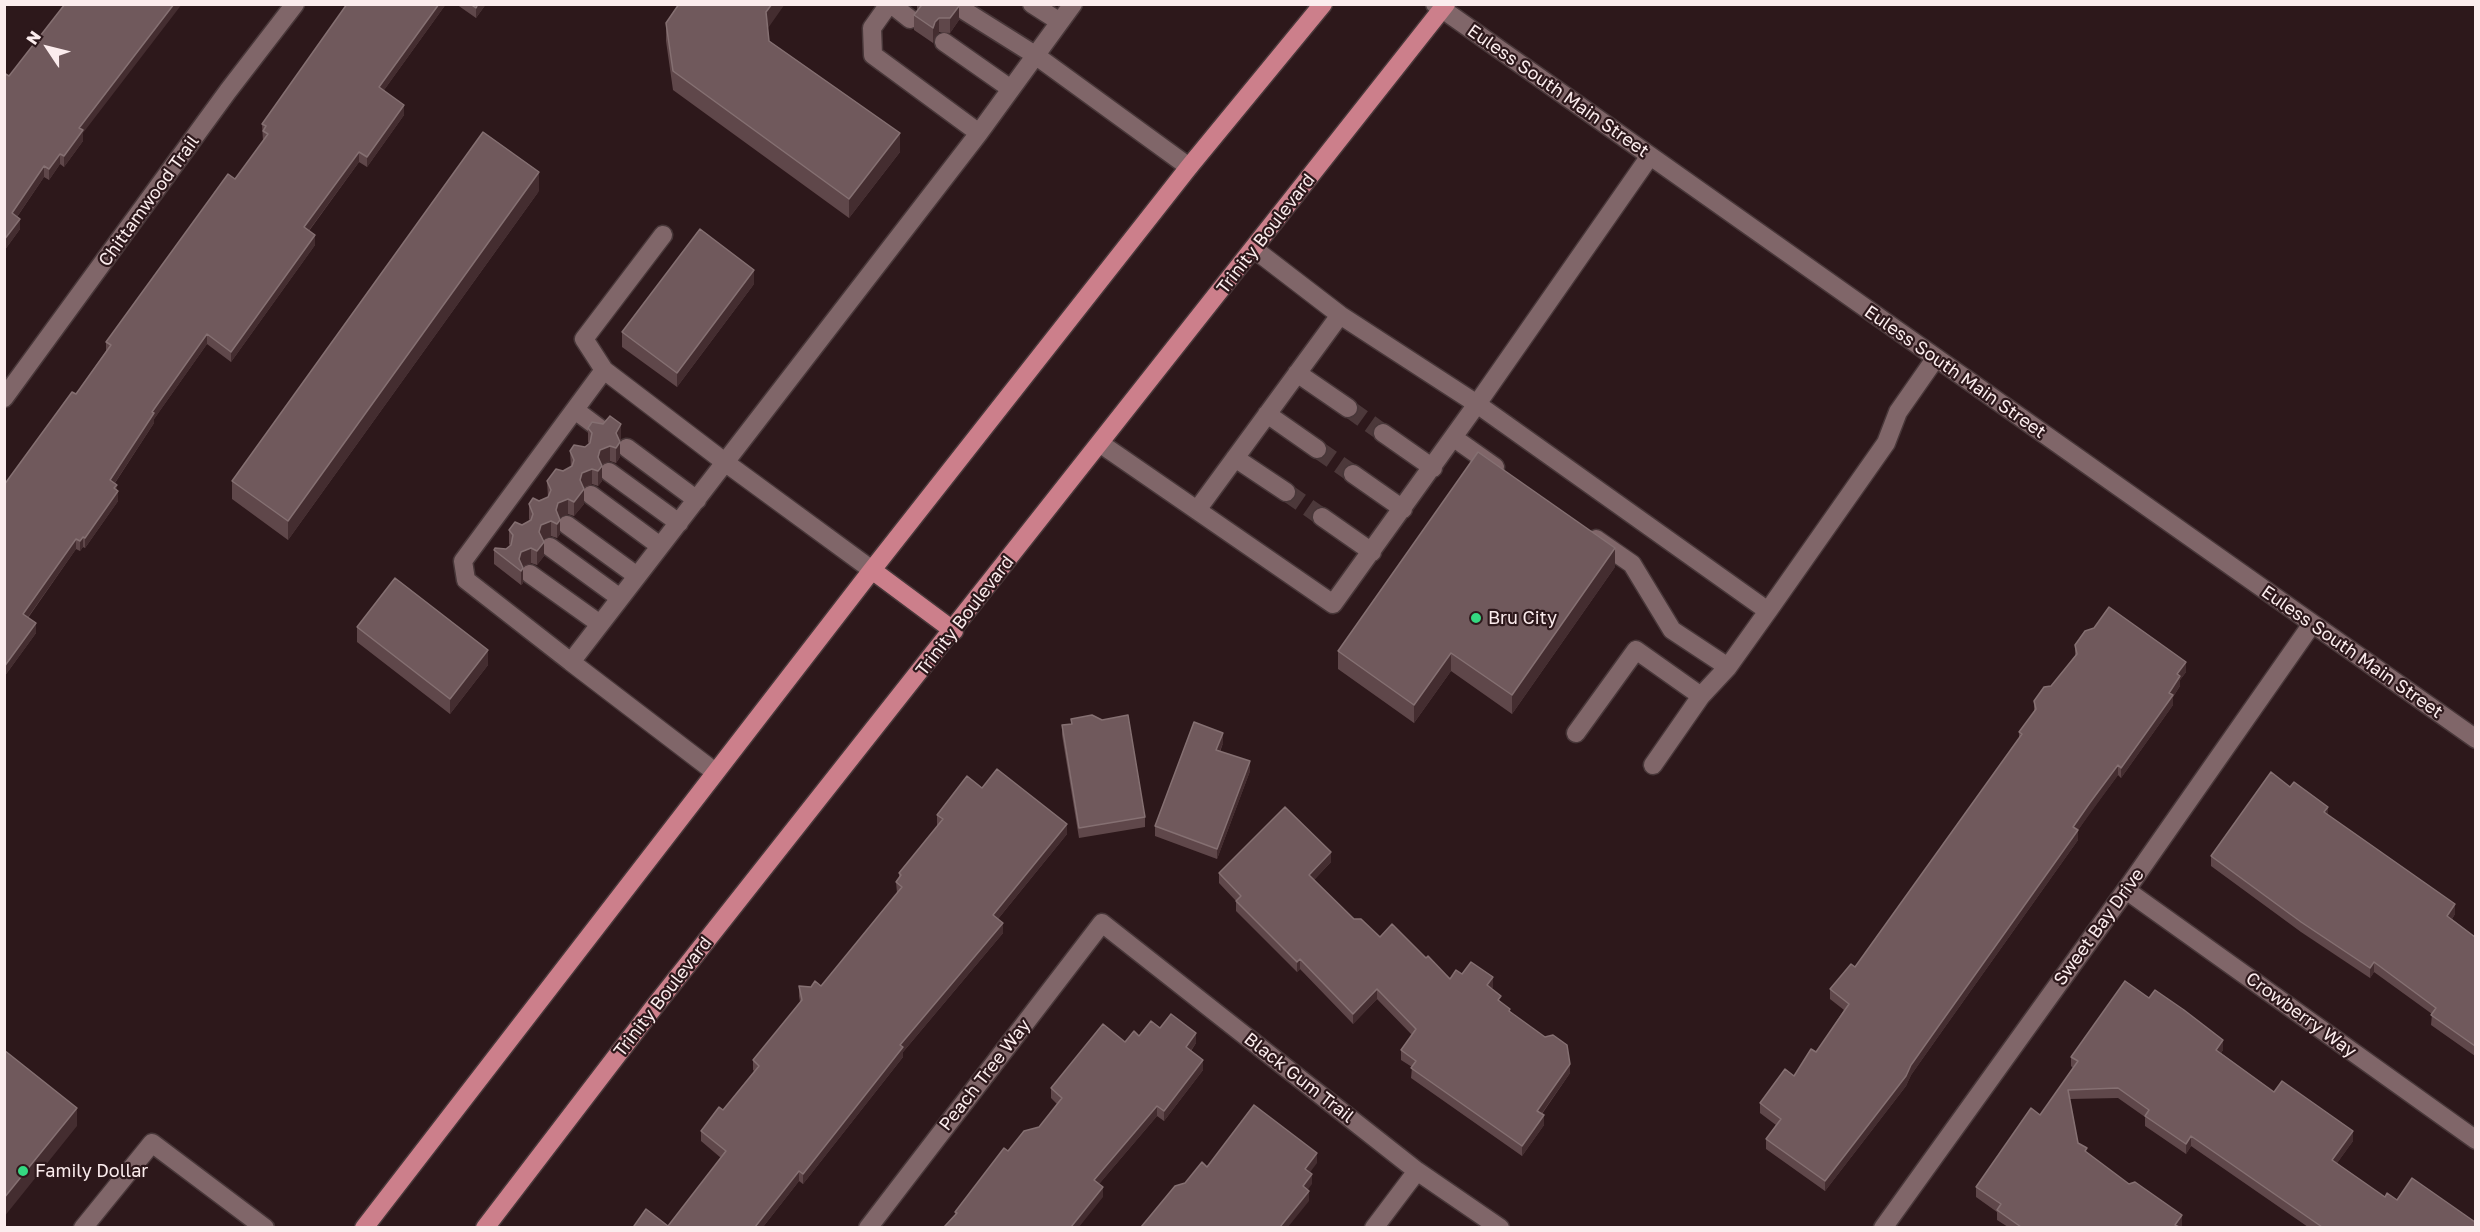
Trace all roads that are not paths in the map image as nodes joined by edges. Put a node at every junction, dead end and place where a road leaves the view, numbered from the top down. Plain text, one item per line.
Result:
1 (295, 4) edge
2 (890, 4) edge
3 (1032, 4) edge
4 (1072, 4) edge
5 (1323, 4) edge
6 (1441, 6) edge
7 (965, 11) dead end
8 (910, 19) dead end
9 (1060, 22) junction
10 (944, 42) edge
11 (1035, 55) junction
12 (1011, 89) junction
13 (979, 133) junction
14 (1650, 156) junction
15 (1189, 167) junction
16 (663, 235) dead end
17 (1254, 249) junction
18 (1340, 315) junction
19 (1935, 359) junction
20 (604, 370) junction
21 (1297, 373) junction
22 (4, 398) edge
23 (1477, 404) junction
24 (1348, 408) tunnel mouth
25 (575, 410) junction
26 (1267, 414) junction
27 (599, 428) edge
28 (558, 433) junction
29 (1383, 433) tunnel mouth
30 (1454, 438) junction
31 (1101, 444) junction
32 (573, 445) edge
33 (627, 448) dead end
34 (1317, 449) tunnel mouth
35 (540, 458) junction
36 (1235, 458) junction
37 (726, 463) junction
38 (1433, 468) junction
39 (555, 469) edge
40 (609, 472) edge
41 (1353, 474) tunnel mouth
42 (1510, 478) edge
43 (518, 488) junction
44 (1286, 492) tunnel mouth
45 (591, 495) edge
46 (533, 498) edge
47 (697, 500) junction
48 (1403, 509) junction
49 (1197, 510) junction
50 (1322, 517) tunnel mouth
51 (679, 523) junction
52 (567, 525) edge
53 (1585, 531) edge
54 (660, 546) junction
55 (550, 547) edge
56 (1372, 552) junction
57 (872, 570) junction
58 (530, 574) edge
59 (638, 576) junction
60 (620, 598) junction
61 (1768, 611) junction
62 (600, 624) junction
63 (2312, 624) junction
64 (954, 631) junction
65 (571, 662) junction
66 (1728, 667) junction
67 (1701, 696) junction
68 (1576, 733) dead end
69 (2475, 739) edge
70 (1653, 765) dead end
71 (715, 772) junction
72 (2126, 890) junction
73 (1102, 923) joint
74 (2475, 1140) edge
75 (1417, 1171) junction
76 (83, 1227) edge
77 (265, 1227) edge
78 (364, 1227) edge
79 (485, 1227) edge
80 (868, 1227) edge
81 (1374, 1227) edge
82 (1500, 1227) edge
83 (1883, 1227) edge

1 - 22 street, Chittamwood Trail
2 - 8 street
2 - 13 street
3 - 9 street
4 - 9 street
5 - 15 main road
6 - 14 street, Euless South Main Street
6 - 17 main road, Trinity Boulevard
7 - 11 street
9 - 11 street
10 - 12 street
11 - 12 street
11 - 15 street
12 - 13 street
13 - 37 street
14 - 19 street, Euless South Main Street
14 - 23 street
15 - 57 main road
16 - 20 street
17 - 18 street
17 - 31 main road, Trinity Boulevard
18 - 21 street
18 - 23 street
19 - 61 street
19 - 63 street, Euless South Main Street
20 - 25 street
20 - 37 street
21 - 24 street
21 - 26 street
23 - 30 street
23 - 61 street
25 - 27 street
25 - 28 street
26 - 34 street
26 - 36 street
28 - 32 street
28 - 35 street
29 - 38 street
30 - 38 street
30 - 42 street
31 - 49 street
31 - 64 main road, Trinity Boulevard
33 - 47 street
35 - 39 street
35 - 43 street
36 - 44 street
36 - 49 street
37 - 47 street
37 - 57 street
38 - 48 street
40 - 51 street
41 - 48 street
43 - 46 street
43 - 65 street
45 - 54 street
47 - 51 street
48 - 56 street
49 - 56 street
50 - 56 street
51 - 54 street
52 - 59 street
53 - 66 street
54 - 59 street
55 - 60 street
57 - 64 main road
57 - 71 main road
58 - 62 street
59 - 60 street
60 - 62 street
61 - 66 street
62 - 65 street
63 - 69 street, Euless South Main Street
63 - 72 street, Sweet Bay Drive
64 - 79 main road, Trinity Boulevard
65 - 71 street
66 - 67 street
67 - 68 street
67 - 70 street
71 - 78 main road
72 - 74 street, Crowberry Way
72 - 83 street, Sweet Bay Drive
73 - 75 street, Black Gum Trail
73 - 80 street, Peach Tree Way
75 - 81 street
75 - 82 street, Black Gum Trail
76 - 77 street

